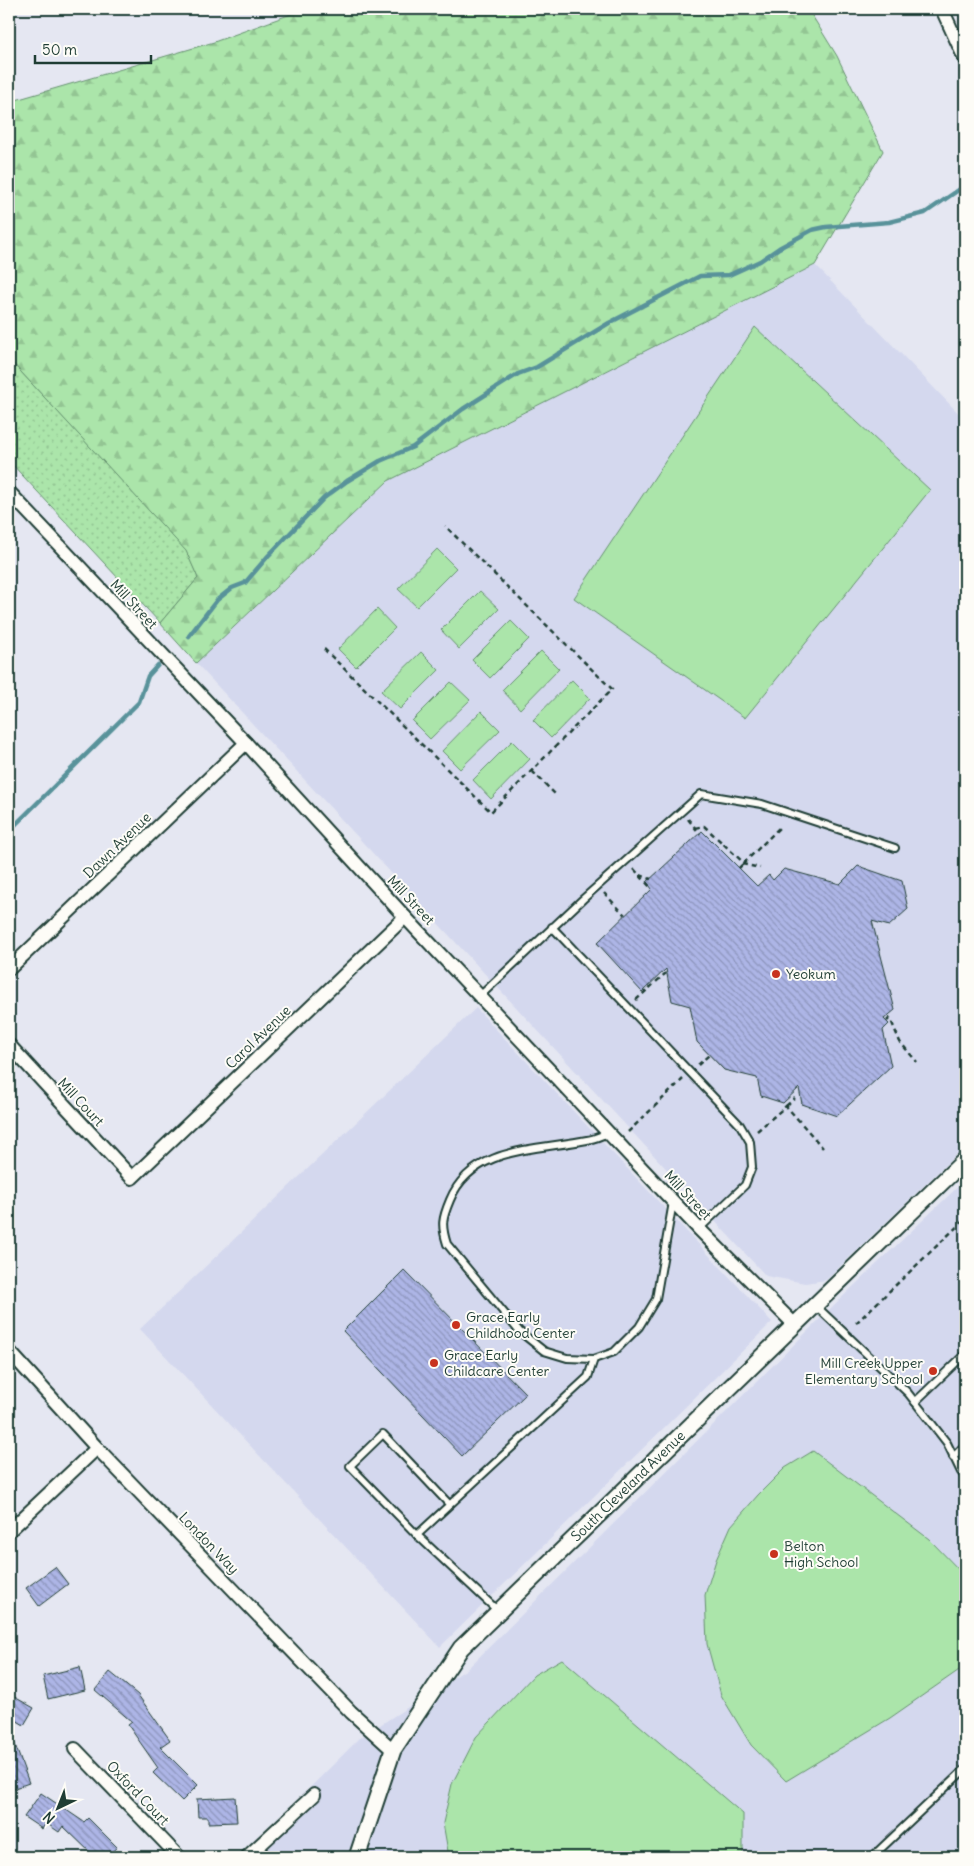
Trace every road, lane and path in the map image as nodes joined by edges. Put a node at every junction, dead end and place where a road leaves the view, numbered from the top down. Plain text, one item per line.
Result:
1 (948, 10) edge
2 (965, 59) edge
3 (9, 492) edge
4 (445, 526) dead end
5 (324, 649) dead end
6 (246, 743) junction
7 (532, 771) junction
8 (556, 795) dead end
9 (685, 816) dead end
10 (780, 827) dead end
11 (695, 828) junction
12 (700, 834) dead end
13 (894, 848) dead end
14 (743, 863) junction
15 (631, 866) dead end
16 (739, 868) dead end
17 (760, 868) dead end
18 (639, 874) junction
19 (651, 879) dead end
20 (652, 889) dead end
21 (604, 893) dead end
22 (625, 915) dead end
23 (405, 916) junction
24 (552, 928) junction
25 (9, 969) edge
26 (666, 973) dead end
27 (480, 995) junction
28 (636, 1000) dead end
29 (886, 1022) dead end
30 (9, 1045) edge
31 (709, 1055) dead end
32 (917, 1062) dead end
33 (697, 1066) dead end
34 (683, 1079) dead end
35 (794, 1098) dead end
36 (786, 1106) junction
37 (758, 1131) dead end
38 (628, 1132) dead end
39 (609, 1133) junction
40 (823, 1148) dead end
41 (965, 1160) edge
42 (132, 1178) joint
43 (673, 1201) junction
44 (965, 1218) edge
45 (699, 1229) junction
46 (815, 1305) junction
47 (856, 1323) dead end
48 (794, 1325) junction
49 (9, 1351) edge
50 (965, 1354) edge
51 (594, 1359) junction
52 (915, 1402) junction
53 (965, 1445) edge
54 (97, 1448) junction
55 (953, 1456) junction
56 (965, 1477) edge
57 (449, 1504) junction
58 (9, 1531) edge
59 (417, 1535) junction
60 (499, 1612) junction
61 (75, 1749) dead end
62 (393, 1750) junction
63 (965, 1769) edge
64 (314, 1795) dead end
65 (179, 1857) edge
66 (247, 1857) edge
67 (357, 1857) edge
68 (872, 1857) edge

1 - 2 street
3 - 6 street, Mill Street
4 - 7 path
5 - 7 path
6 - 23 street, Mill Street
6 - 25 street, Dawn Avenue
7 - 8 path
9 - 11 path
10 - 14 path
11 - 12 path
11 - 14 path
13 - 24 lane
14 - 16 path
14 - 17 path
15 - 18 path
18 - 19 path
18 - 20 path
21 - 22 path
23 - 27 street, Mill Street
23 - 42 street, Carol Avenue
24 - 27 lane
24 - 45 lane
26 - 28 path
27 - 39 street, Mill Street
29 - 32 path
30 - 42 street, Mill Court
31 - 33 path
34 - 38 path
35 - 36 path
36 - 37 path
36 - 40 path
39 - 43 street, Mill Street
39 - 51 lane
41 - 46 street, South Cleveland Avenue
43 - 45 street, Mill Street
43 - 51 lane
44 - 47 path
45 - 48 street, Mill Street
46 - 48 street, South Cleveland Avenue
46 - 52 lane
48 - 60 street, South Cleveland Avenue
49 - 54 street, London Way
50 - 52 lane
51 - 57 lane
52 - 55 lane
53 - 55 lane
54 - 58 street
54 - 62 street, London Way
55 - 56 lane
57 - 59 lane
57 - 59 lane
59 - 60 lane
60 - 62 street, South Cleveland Avenue
61 - 65 street, Oxford Court
62 - 67 street, South Cleveland Avenue
63 - 68 lane
64 - 66 street

